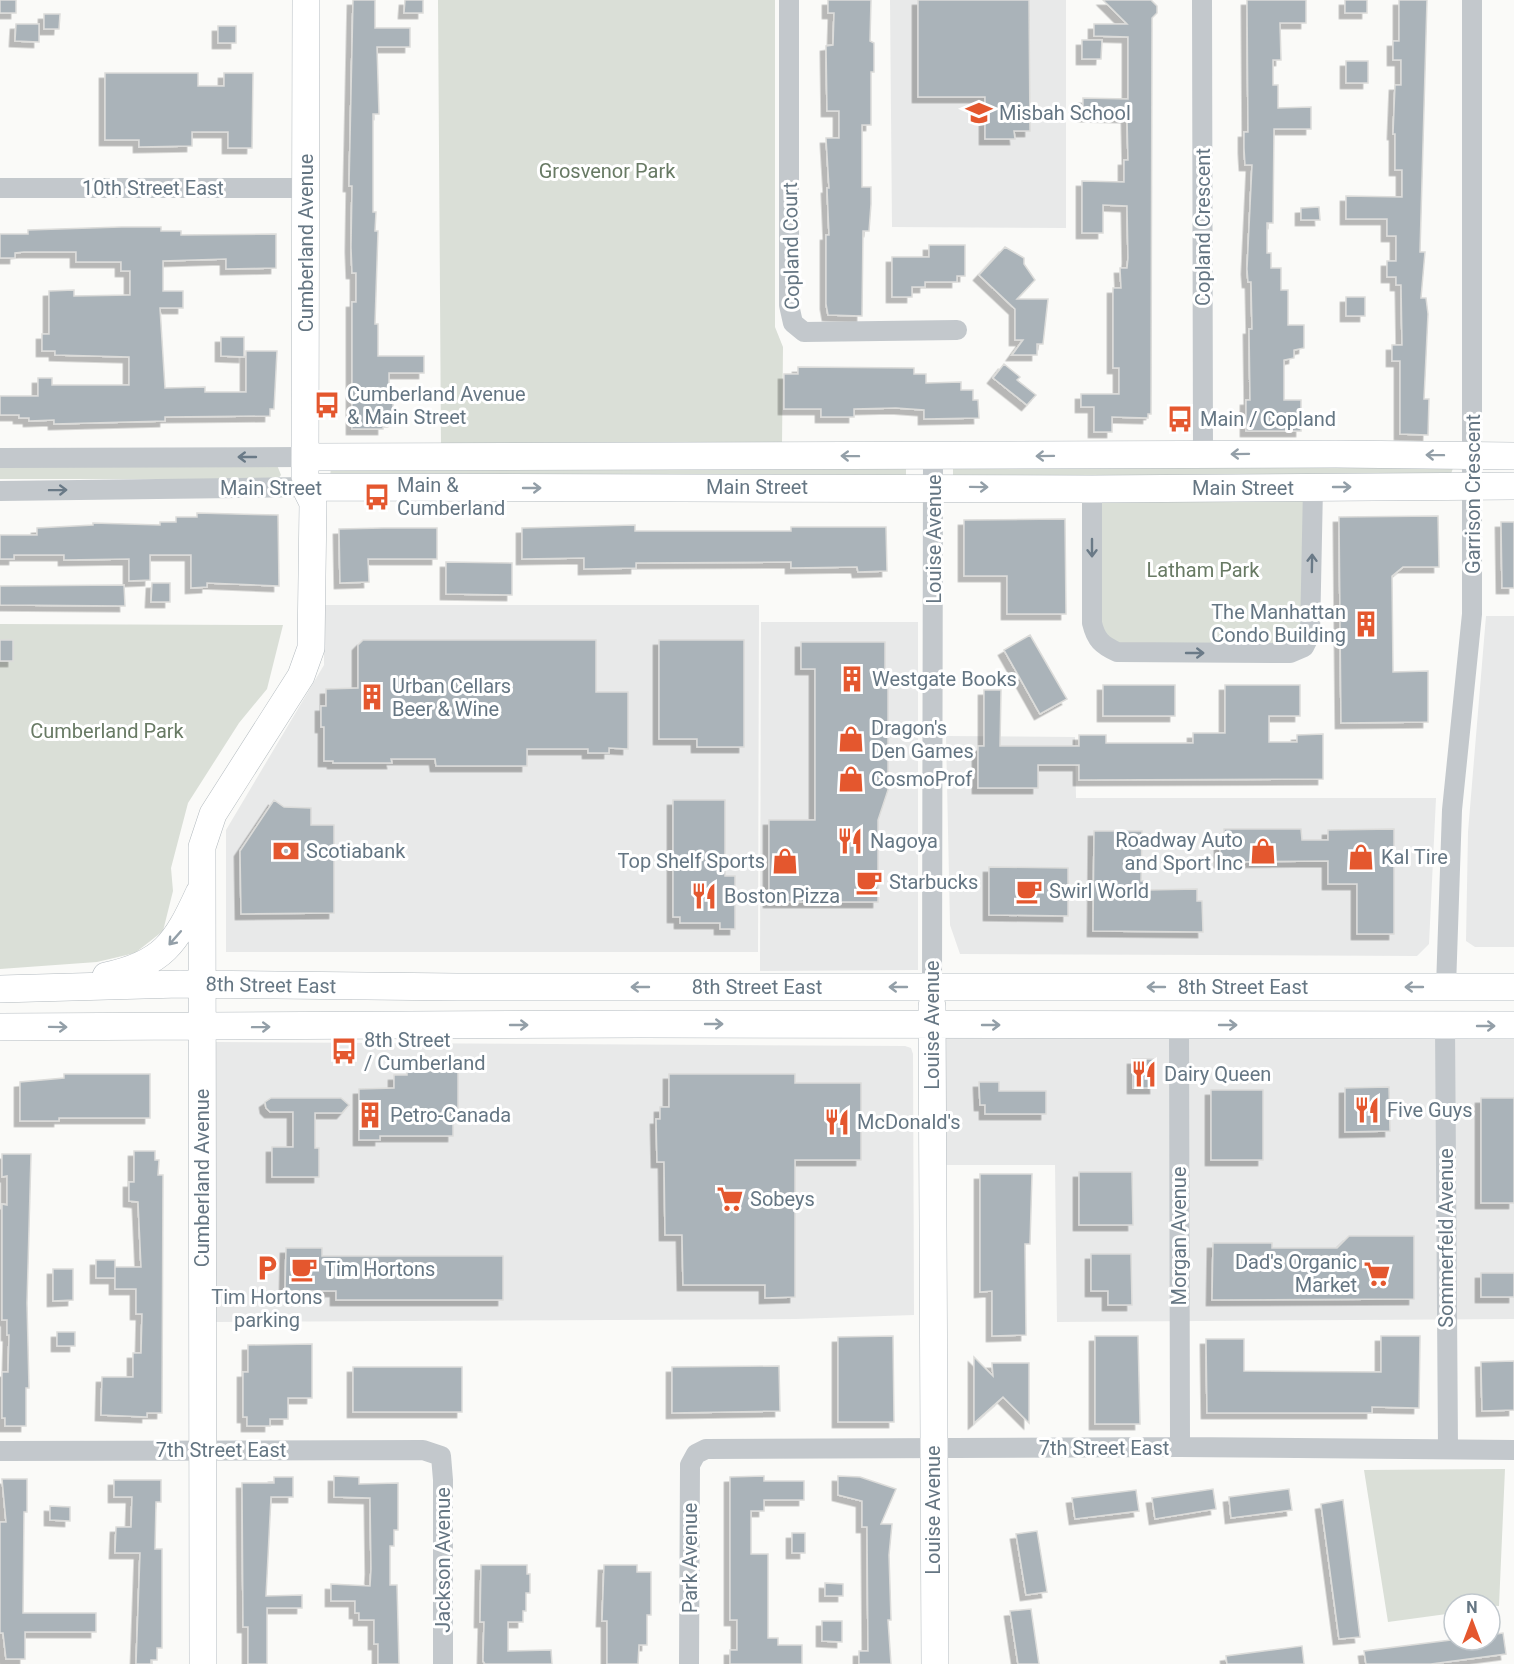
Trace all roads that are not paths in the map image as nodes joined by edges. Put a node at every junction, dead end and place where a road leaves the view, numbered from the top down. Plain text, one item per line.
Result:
1 (306, 0) edge
2 (789, 0) edge
3 (1202, 0) edge
4 (1472, 0) edge
5 (0, 188) edge
6 (306, 188) junction
7 (957, 330) dead end
8 (1203, 455) junction
9 (1473, 456) junction
10 (1514, 456) edge
11 (305, 457) junction
12 (933, 457) junction
13 (0, 458) edge
14 (1473, 486) junction
15 (1514, 486) edge
16 (305, 487) junction
17 (933, 487) junction
18 (1313, 487) junction
19 (1092, 489) junction
20 (0, 491) edge
21 (202, 887) junction
22 (202, 984) junction
23 (62, 985) junction
24 (787, 987) junction
25 (932, 987) junction
26 (1446, 987) junction
27 (1514, 987) edge
28 (0, 989) edge
29 (1514, 996) edge
30 (640, 1024) junction
31 (932, 1025) junction
32 (1179, 1025) junction
33 (1514, 1025) edge
34 (1446, 1026) junction
35 (0, 1027) edge
36 (202, 1027) junction
37 (1180, 1447) junction
38 (933, 1449) junction
39 (1448, 1449) junction
40 (204, 1450) junction
41 (1514, 1450) edge
42 (0, 1451) edge
43 (696, 1454) joint
44 (441, 1456) joint
45 (203, 1664) edge
46 (443, 1664) edge
47 (689, 1664) edge
48 (934, 1664) edge

1 - 6 main road, Cumberland Avenue
2 - 7 street, Copland Court
3 - 8 street, Copland Crescent
4 - 9 street, Garrison Crescent
5 - 6 street, 10th Street East
6 - 11 main road, Cumberland Avenue
9 -> 8 main road, Main Street
8 -> 12 main road, Main Street
9 - 10 main road, Main Street
9 - 14 street, Garrison Crescent
12 -> 11 main road, Main Street
11 -> 13 street, Main Street
11 - 16 main road, Cumberland Avenue
12 - 17 street, Louise Avenue
14 - 15 main road, Main Street
18 -> 14 main road, Main Street
14 - 26 street, Garrison Crescent
16 -> 17 main road, Main Street
20 -> 16 street, Main Street
16 - 21 main road, Cumberland Avenue
17 -> 19 main road, Main Street
17 - 25 street, Louise Avenue
18 - 19 main road, Main Street
19 -> 18 street
21 - 22 main road, Cumberland Avenue
21 -> 23 main road
22 - 23 main road, 8th Street East
24 -> 22 main road, 8th Street East
22 - 36 main road, Cumberland Avenue
23 - 28 main road, 8th Street East
25 -> 24 main road, 8th Street East
24 - 30 main road
26 -> 25 main road, 8th Street East
25 - 31 main road, Louise Avenue
26 - 27 main road, 8th Street East
29 - 34 main road
30 -> 31 main road, 8th Street East
36 -> 30 main road, 8th Street East
31 -> 32 main road, 8th Street East
31 - 38 main road, Louise Avenue
32 -> 34 main road, 8th Street East
32 - 37 street, Morgan Avenue
34 -> 33 main road, 8th Street East
34 - 39 street, Sommerfeld Avenue
35 -> 36 main road, 8th Street East
36 - 40 main road, Cumberland Avenue
37 - 38 street, 7th Street East
37 - 39 street, 7th Street East
38 - 43 street, 7th Street East
38 - 48 main road, Louise Avenue
39 - 41 street, 7th Street East
40 - 42 street, 7th Street East
40 - 44 street, 7th Street East
40 - 45 main road, Cumberland Avenue
43 - 47 street, Park Avenue
44 - 46 street, Jackson Avenue

